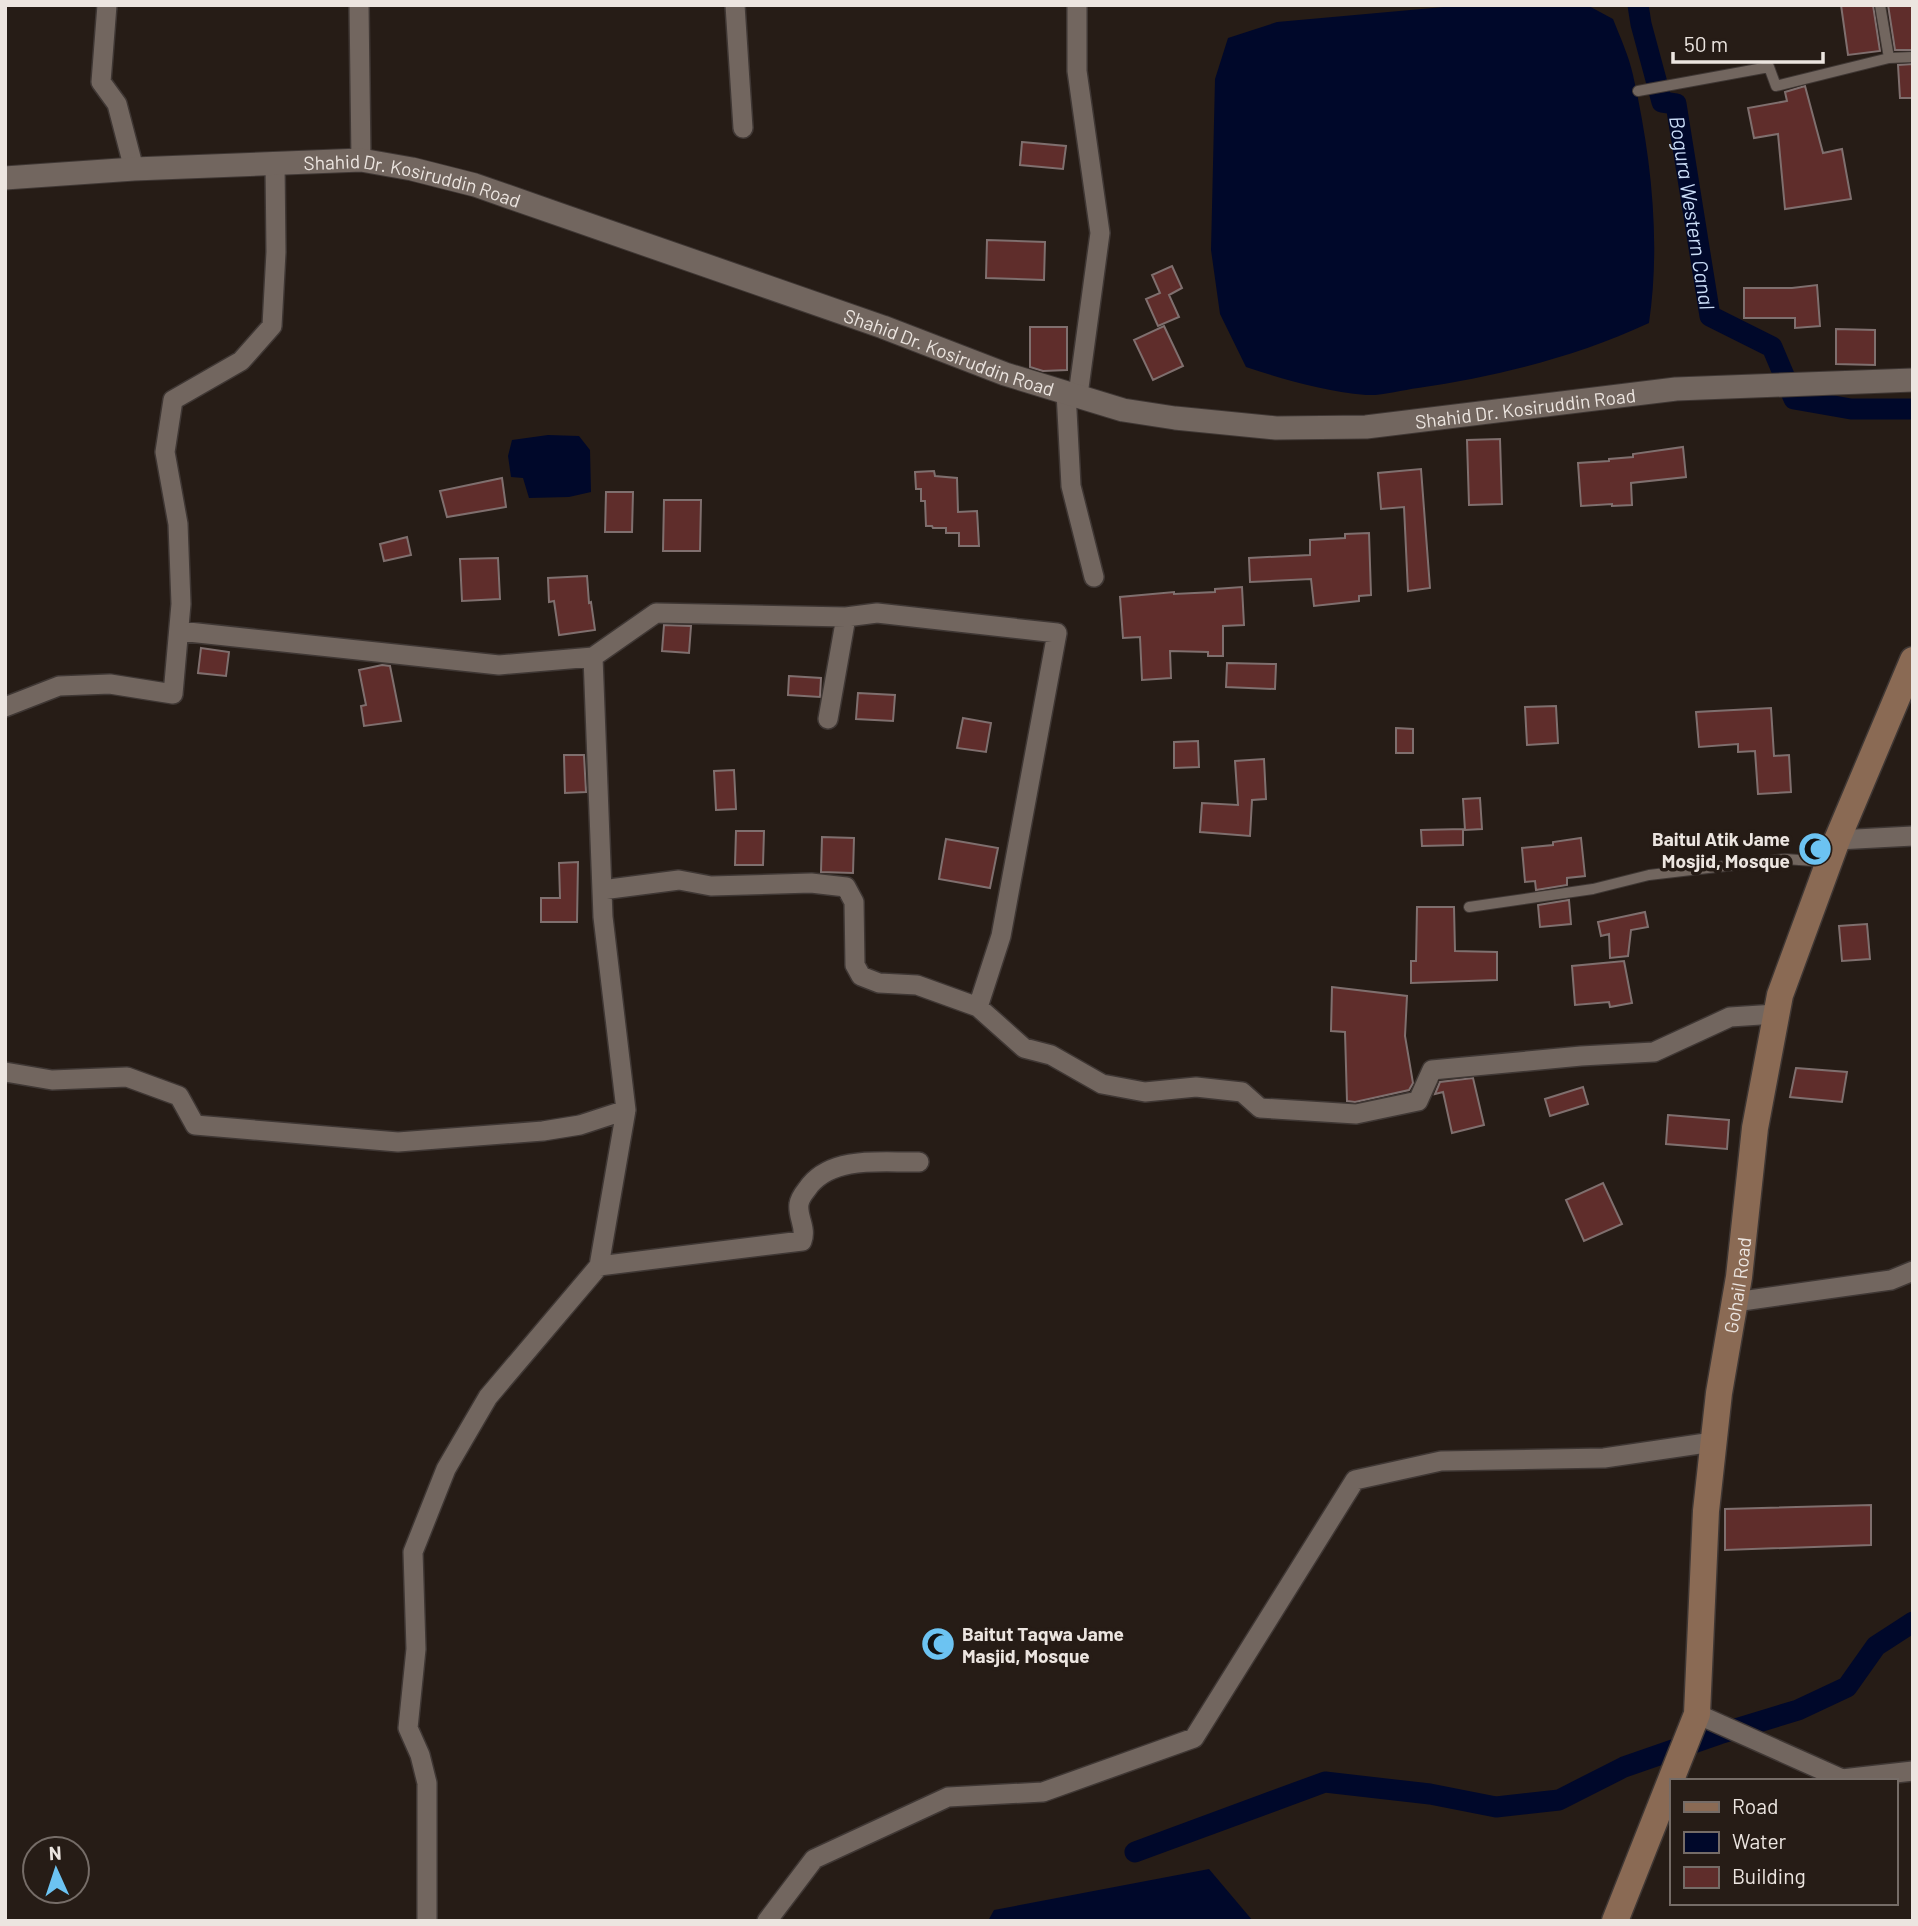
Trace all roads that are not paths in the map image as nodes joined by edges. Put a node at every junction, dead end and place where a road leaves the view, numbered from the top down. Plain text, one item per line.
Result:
1 (107, 5) edge
2 (359, 5) edge
3 (735, 5) edge
4 (1077, 5) edge
5 (1880, 5) edge
6 (1913, 57) edge
7 (1889, 58) junction
8 (1644, 90) dead end
9 (743, 128) dead end
10 (361, 160) junction
11 (275, 164) junction
12 (134, 169) junction
13 (5, 178) edge
14 (1913, 380) edge
15 (1072, 393) junction
16 (1094, 577) dead end
17 (846, 617) junction
18 (179, 631) junction
19 (593, 657) junction
20 (1913, 660) edge
21 (5, 707) edge
22 (828, 719) dead end
23 (1913, 836) edge
24 (1832, 851) junction
25 (602, 890) junction
26 (1469, 907) dead end
27 (978, 1007) junction
28 (1776, 1014) junction
29 (5, 1072) edge
30 (626, 1110) junction
31 (919, 1162) dead end
32 (599, 1266) junction
33 (1913, 1271) edge
34 (1735, 1302) junction
35 (1713, 1441) junction
36 (1696, 1732) junction
37 (1913, 1771) edge
38 (1676, 1779) edge
39 (1670, 1793) edge
40 (427, 1921) edge
41 (767, 1921) edge
42 (1615, 1921) edge

1 - 12 street
2 - 10 street
3 - 9 street
4 - 15 street
5 - 7 lane
6 - 7 lane
7 - 8 lane
10 - 11 street, Shahid Dr. Kosiruddin Road
10 - 15 street, Shahid Dr. Kosiruddin Road
11 - 12 street, Shahid Dr. Kosiruddin Road
11 - 18 street
12 - 13 street, Shahid Dr. Kosiruddin Road
14 - 15 street, Shahid Dr. Kosiruddin Road
15 - 16 street
17 - 19 street
17 - 22 street
17 - 27 street
18 - 19 street
18 - 21 street
19 - 25 street
20 - 24 main road, Gohail Road
23 - 24 street
24 - 26 lane
24 - 28 main road, Gohail Road
25 - 27 street
25 - 30 street
27 - 28 street
28 - 34 main road, Gohail Road
29 - 30 street
30 - 32 street
31 - 32 street
32 - 40 street
33 - 34 street
34 - 35 main road, Gohail Road
35 - 36 main road, Gohail Road
35 - 41 street
36 - 37 street
36 - 38 main road, Gohail Road
39 - 42 main road, Gohail Road

